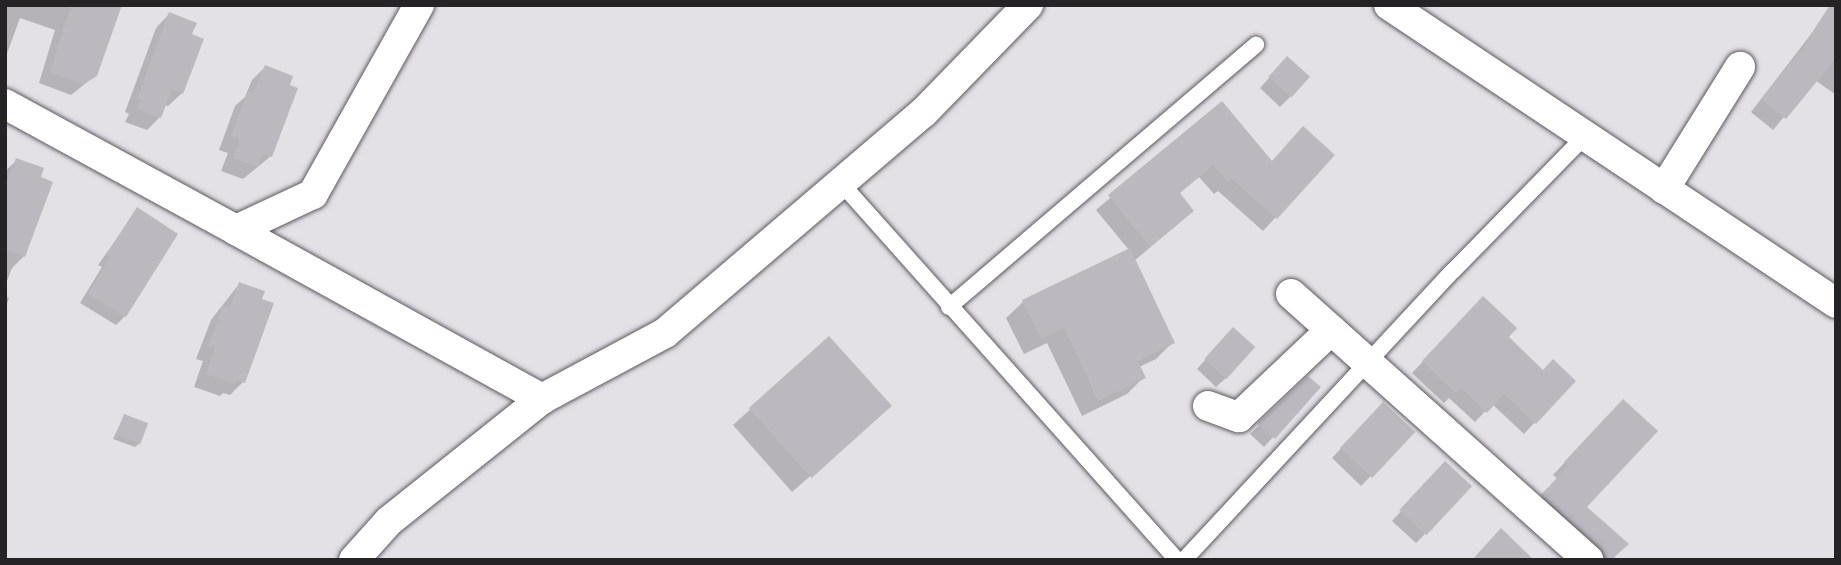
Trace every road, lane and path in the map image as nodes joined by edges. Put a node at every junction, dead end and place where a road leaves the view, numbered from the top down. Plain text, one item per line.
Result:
1 (419, 5) edge
2 (1028, 5) edge
3 (1389, 5) edge
4 (1256, 45) dead end
5 (1740, 67) dead end
6 (5, 104) edge
7 (1585, 136) junction
8 (841, 183) junction
9 (1664, 189) junction
10 (236, 230) junction
11 (1291, 294) dead end
12 (1836, 303) edge
13 (948, 307) junction
14 (1331, 330) junction
15 (542, 399) junction
16 (1208, 406) dead end
17 (354, 560) edge
18 (1177, 560) edge
19 (1184, 560) edge
20 (1588, 560) edge

1 - 10 street
2 - 8 street
3 - 7 street
4 - 13 lane
5 - 9 street
6 - 10 street
7 - 9 street
7 - 19 lane
8 - 13 lane
8 - 15 street
9 - 12 street
10 - 15 street
11 - 14 street
13 - 18 lane
14 - 16 street
14 - 20 street
15 - 17 street

